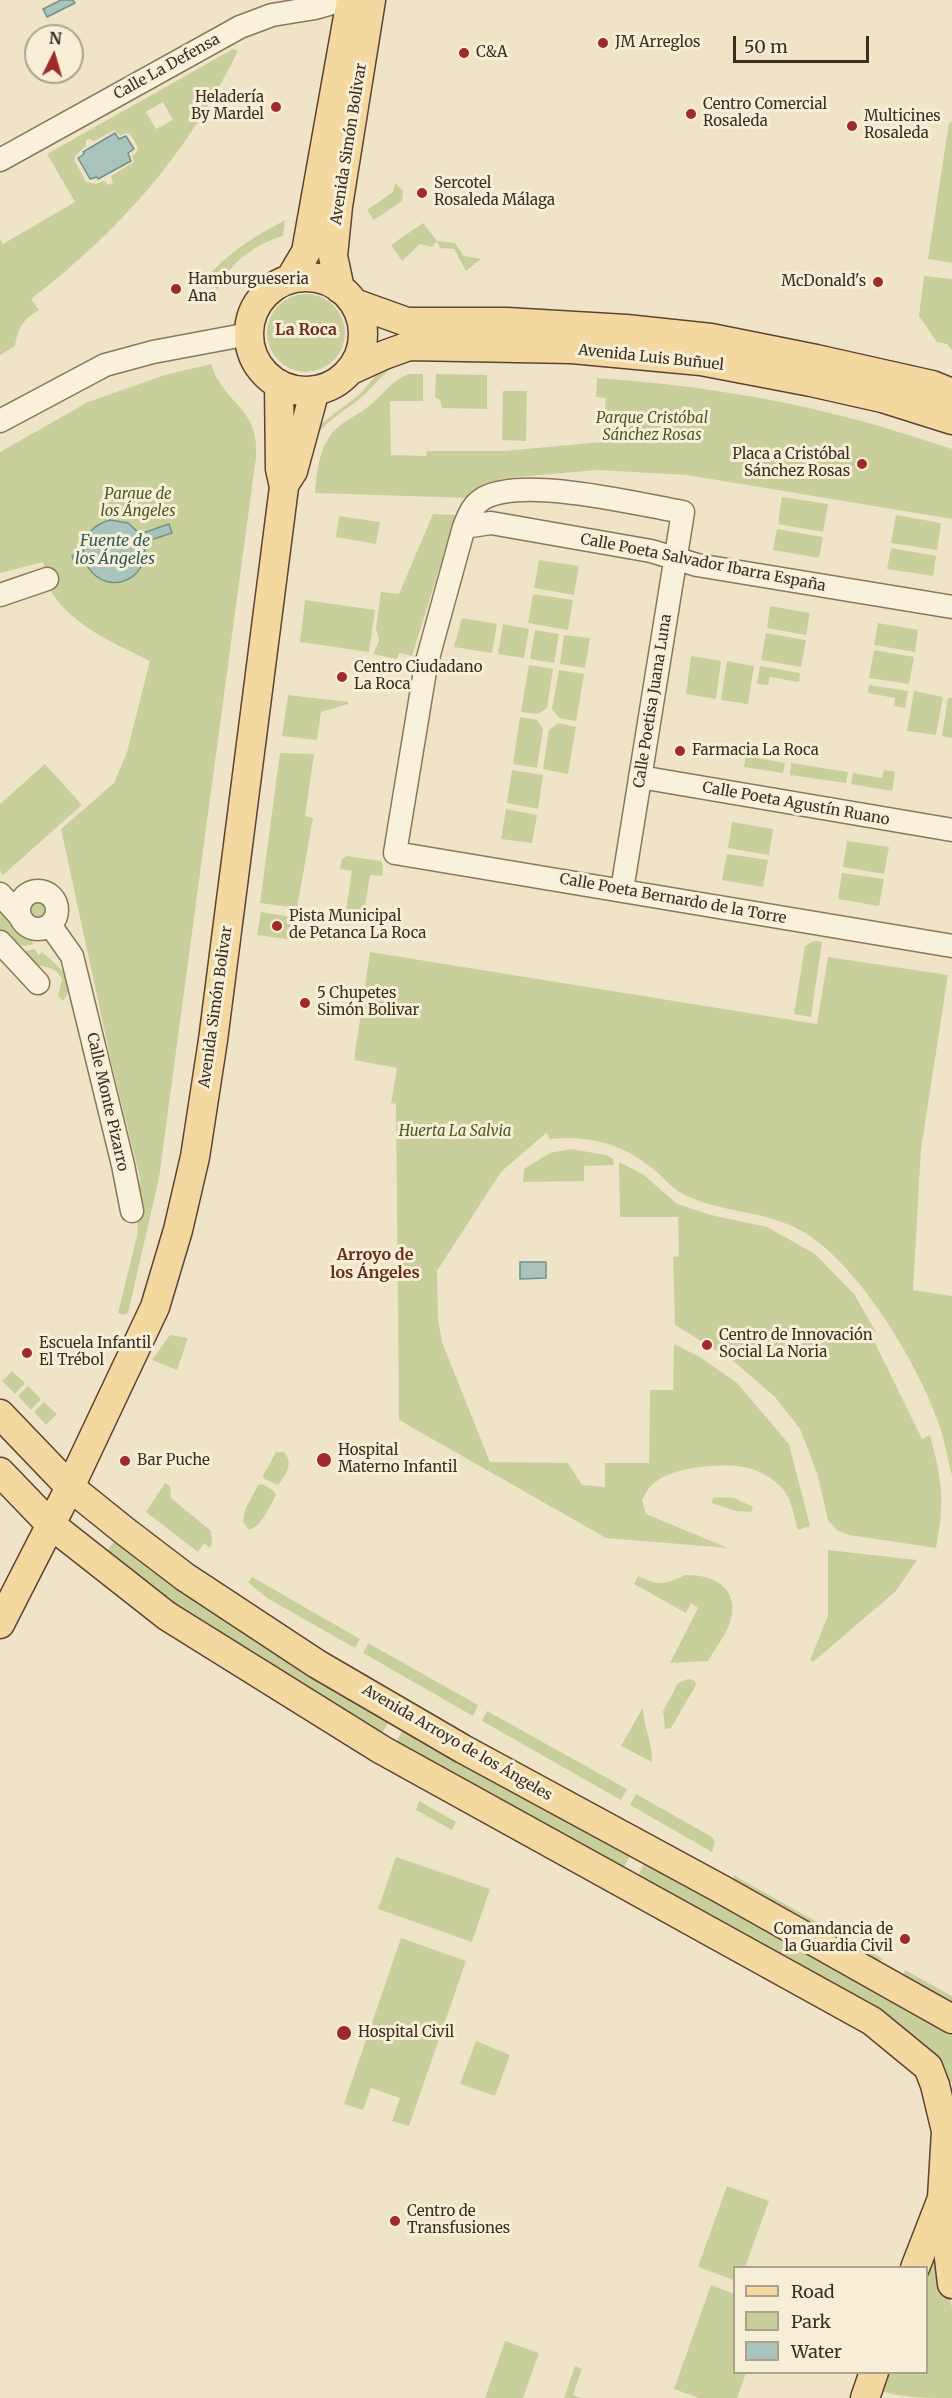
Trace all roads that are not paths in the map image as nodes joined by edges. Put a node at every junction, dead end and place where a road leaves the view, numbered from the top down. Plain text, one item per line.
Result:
1 (343, 0) edge
2 (351, 0) edge
3 (371, 0) edge
4 (0, 160) edge
5 (290, 279) junction
6 (347, 296) junction
7 (249, 334) junction
8 (349, 371) junction
9 (279, 384) junction
10 (315, 390) junction
11 (952, 393) edge
12 (952, 420) edge
13 (0, 422) edge
14 (284, 487) junction
15 (497, 493) junction
16 (491, 523) junction
17 (464, 527) junction
18 (675, 559) junction
19 (47, 579) dead end
20 (0, 595) edge
21 (952, 607) edge
22 (640, 777) junction
23 (952, 830) edge
24 (622, 890) junction
25 (0, 894) edge
26 (19, 915) junction
27 (50, 925) junction
28 (0, 942) edge
29 (952, 946) edge
30 (38, 983) dead end
31 (132, 1211) dead end
32 (0, 1414) edge
33 (0, 1472) edge
34 (60, 1504) junction
35 (0, 1624) edge
36 (952, 2019) edge
37 (947, 2188) edge
38 (916, 2266) edge
39 (952, 2284) edge
40 (874, 2374) edge
41 (865, 2398) edge

1 - 4 street, Calle La Defensa
2 - 5 main road, Avenida Simón Bolivar
3 - 6 main road, Avenida Simón Bolivar
5 - 6 main road
5 - 7 main road
6 - 8 main road
6 - 11 main road, Avenida Luis Buñuel
7 - 9 main road
7 - 13 street
8 - 10 main road
8 - 12 main road, Avenida Luis Buñuel
9 - 10 main road
9 - 14 main road, Avenida Simón Bolivar
10 - 14 main road, Avenida Simón Bolivar
14 - 34 main road, Avenida Simón Bolivar
15 - 16 street
15 - 17 street
15 - 18 street, Calle Poetisa Juana Luna
16 - 17 street, Calle Poeta Salvador Ibarra España
16 - 18 street, Calle Poeta Salvador Ibarra España
17 - 24 street, Calle Poeta Bernardo de la Torre
18 - 21 street, Calle Poeta Salvador Ibarra España
18 - 22 street, Calle Poetisa Juana Luna
19 - 20 street
22 - 23 street, Calle Poeta Agustín Ruano
22 - 24 street, Calle Poetisa Juana Luna
24 - 29 street, Calle Poeta Bernardo de la Torre
25 - 26 street
26 - 27 street
26 - 27 street
27 - 31 street, Calle Monte Pizarro
28 - 30 street
32 - 34 main road, Avenida Arroyo de los Ángeles
33 - 34 main road, Avenida Arroyo de los Ángeles
34 - 35 main road, Avenida Simón Bolivar
34 - 36 main road, Avenida Arroyo de los Ángeles
34 - 37 main road, Avenida Arroyo de los Ángeles
37 - 38 main road
37 - 39 main road
40 - 41 main road

